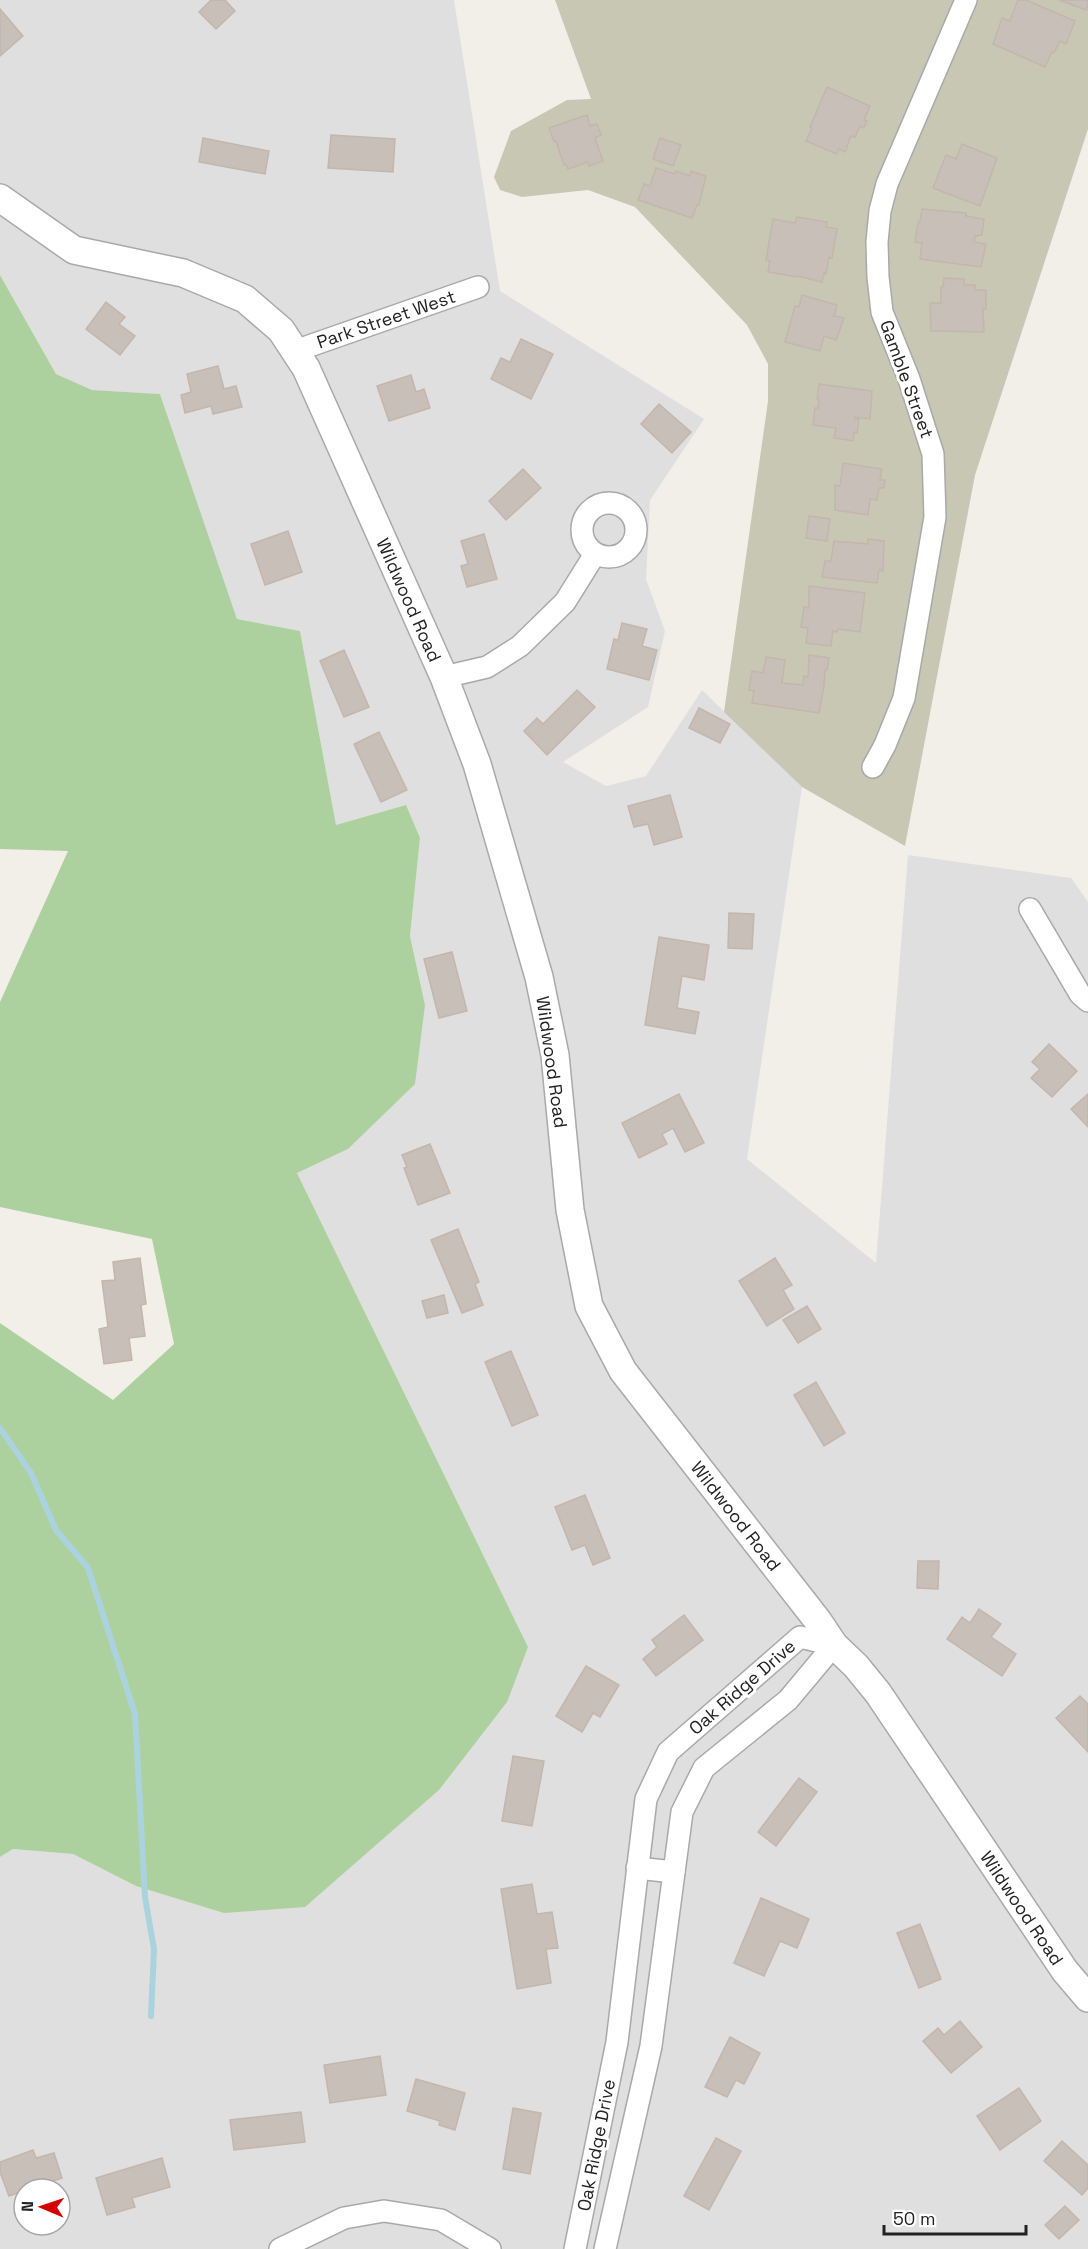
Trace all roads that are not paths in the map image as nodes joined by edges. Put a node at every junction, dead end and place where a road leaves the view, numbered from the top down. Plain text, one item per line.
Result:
1 (966, 0) edge
2 (0, 198) edge
3 (478, 287) dead end
4 (295, 351) junction
5 (595, 554) dead end
6 (444, 676) junction
7 (873, 767) dead end
8 (1030, 909) dead end
9 (1088, 1001) edge
10 (834, 1645) junction
11 (637, 1868) junction
12 (674, 1872) junction
13 (1088, 1998) edge
14 (617, 2042) junction
15 (651, 2046) junction
16 (280, 2249) edge
17 (490, 2249) edge
18 (575, 2249) edge
19 (605, 2249) edge

1 - 7 street, Gamble Street
2 - 4 street, Wildwood Road
3 - 4 street, Park Street West
4 - 6 street, Wildwood Road
5 - 6 street
6 - 10 street, Wildwood Road
8 - 9 street
10 - 11 street, Oak Ridge Drive
10 - 12 street, Oak Ridge Drive
10 - 13 street, Wildwood Road
11 - 12 street
11 - 14 street, Oak Ridge Drive
12 - 15 street, Oak Ridge Drive
14 - 15 street
14 - 18 street, Oak Ridge Drive
15 - 19 street, Oak Ridge Drive
16 - 17 street

